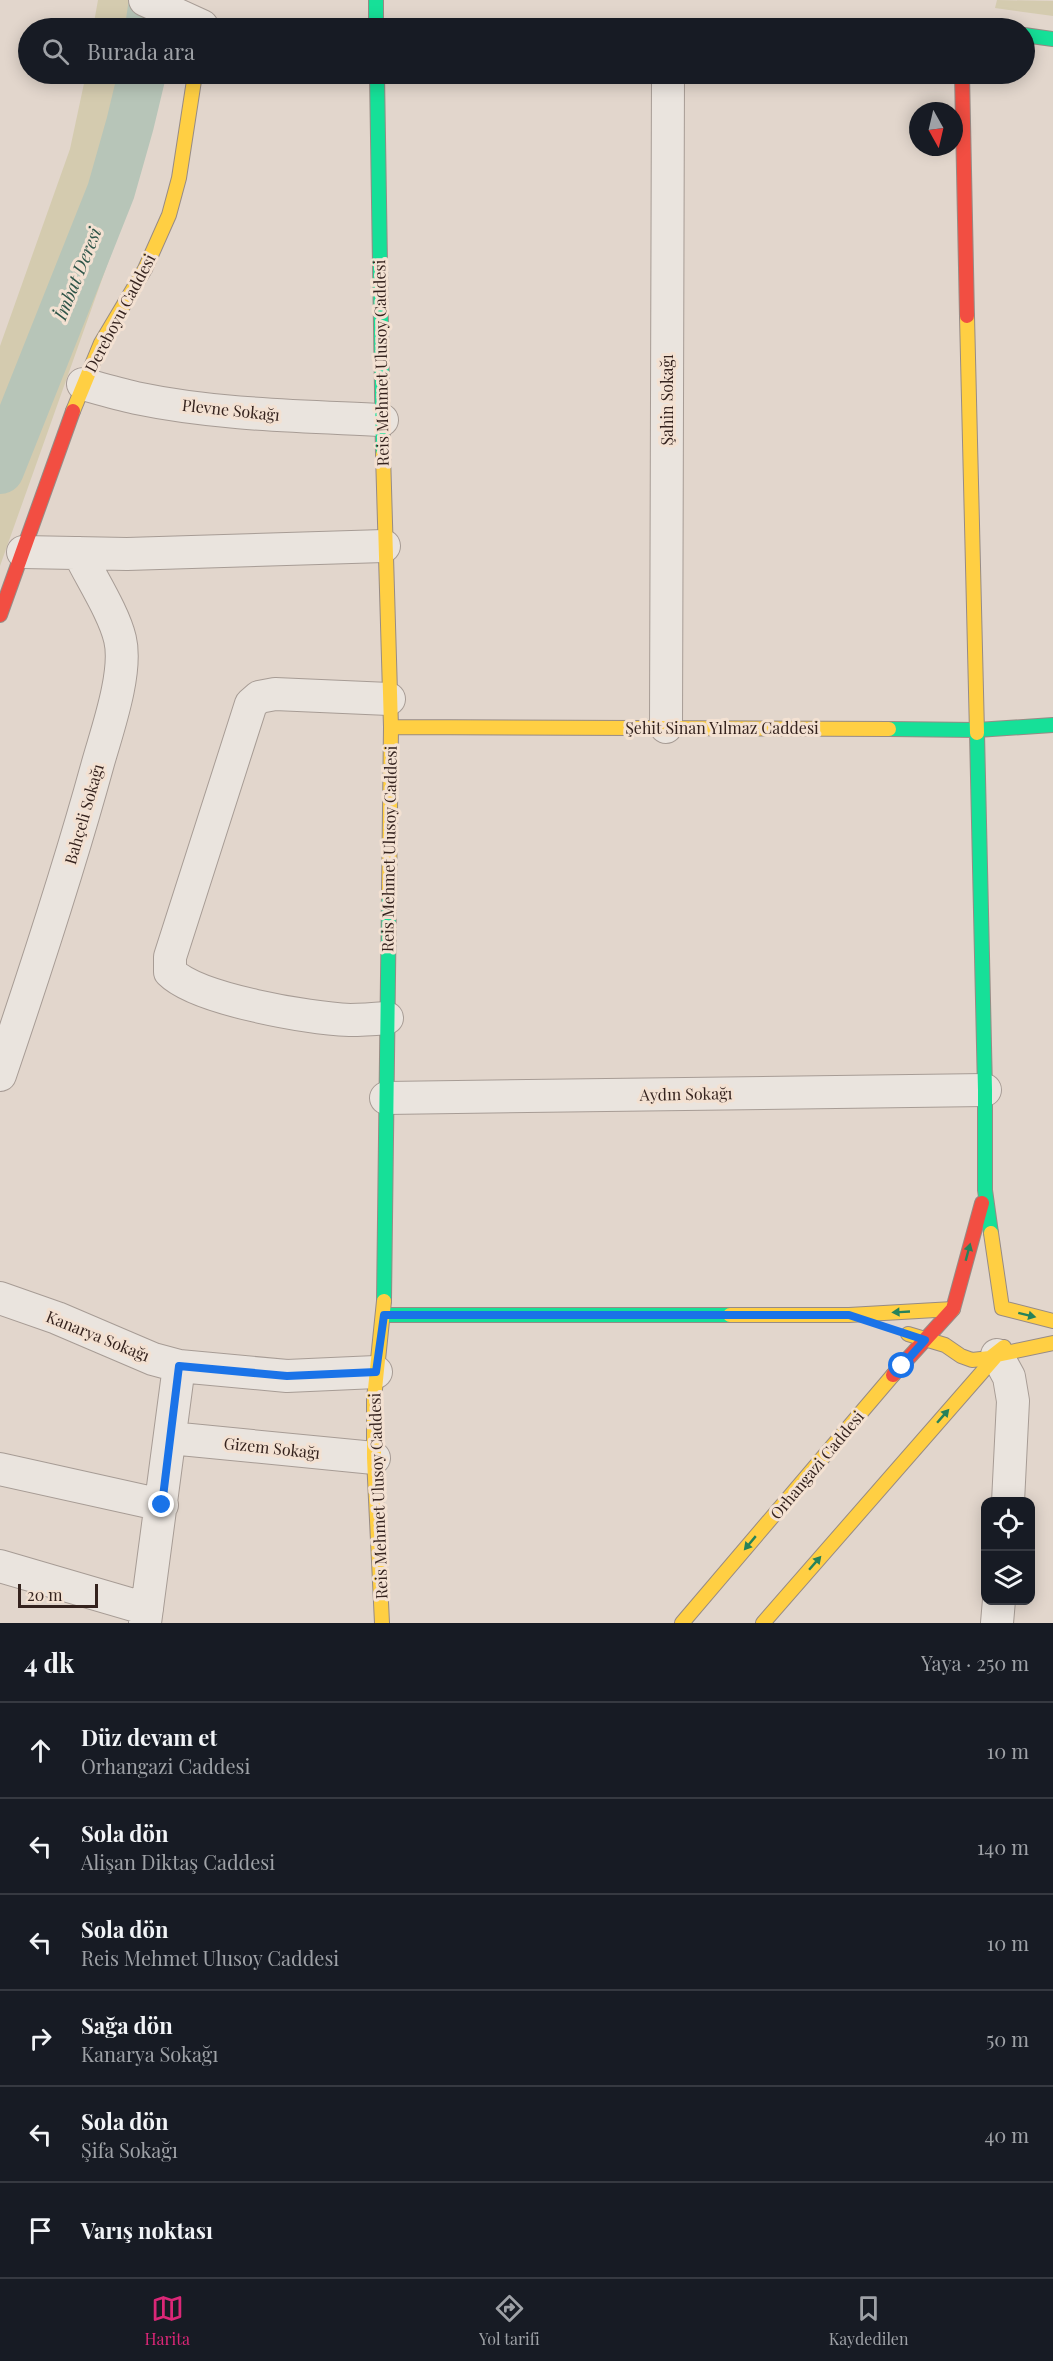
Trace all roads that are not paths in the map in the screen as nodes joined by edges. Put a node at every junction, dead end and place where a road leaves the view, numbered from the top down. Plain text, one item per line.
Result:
1 (145, 0) edge
2 (376, 0) edge
3 (196, 18) edge
4 (376, 18) edge
5 (1035, 37) edge
6 (1053, 39) edge
7 (193, 84) edge
8 (377, 84) edge
9 (668, 84) edge
10 (962, 84) edge
11 (83, 384) junction
12 (382, 420) junction
13 (384, 546) junction
14 (22, 552) junction
15 (79, 553) junction
16 (0, 615) edge
17 (390, 713) junction
18 (1053, 725) edge
19 (666, 727) junction
20 (977, 730) junction
21 (387, 1018) junction
22 (0, 1075) edge
23 (986, 1090) junction
24 (386, 1098) junction
25 (985, 1190) junction
26 (0, 1298) edge
27 (1002, 1308) junction
28 (953, 1309) junction
29 (384, 1315) junction
30 (849, 1315) junction
31 (1053, 1321) edge
32 (925, 1340) junction
33 (1005, 1340) junction
34 (1053, 1343) edge
35 (952, 1348) junction
36 (179, 1366) junction
37 (376, 1372) junction
38 (170, 1438) junction
39 (374, 1458) junction
40 (0, 1469) edge
41 (1008, 1497) edge
42 (162, 1505) junction
43 (0, 1566) edge
44 (999, 1605) edge
45 (146, 1616) edge
46 (382, 1623) edge
47 (682, 1623) edge
48 (763, 1623) edge
49 (997, 1623) edge

1 - 3 street
2 - 4 street
5 - 6 street
7 - 11 street, Dereboyu Caddesi
8 - 12 street, Reis Mehmet Ulusoy Caddesi
9 - 19 street, Şahin Sokağı
10 - 20 street
11 - 12 street, Plevne Sokağı
11 - 14 street, Dereboyu Caddesi
12 - 13 street, Reis Mehmet Ulusoy Caddesi
13 - 15 street
13 - 17 street, Reis Mehmet Ulusoy Caddesi
14 - 15 street
14 - 16 street, Dereboyu Caddesi
15 - 22 street, Bahçeli Sokağı
17 - 19 street, Şehit Sinan Yılmaz Caddesi
17 - 21 street, Reis Mehmet Ulusoy Caddesi
17 - 21 street
18 - 20 street, Şehit Sinan Yılmaz Caddesi
19 - 20 street, Şehit Sinan Yılmaz Caddesi
20 - 23 street
21 - 24 street, Reis Mehmet Ulusoy Caddesi
23 - 24 street, Aydın Sokağı
23 - 25 street
24 - 29 street, Reis Mehmet Ulusoy Caddesi
25 - 27 street
28 -> 25 street
26 - 36 street, Kanarya Sokağı
27 - 28 street
27 -> 31 street
27 - 33 street
28 -> 30 street
28 - 32 street, Orhangazi Caddesi
28 - 35 street
29 - 30 street
29 - 37 street, Reis Mehmet Ulusoy Caddesi
30 - 32 street
32 - 35 street
32 -> 47 street, Orhangazi Caddesi
33 - 34 street
33 - 35 street
33 - 41 street
48 -> 33 street
36 - 37 street, Kanarya Sokağı
36 - 38 street
37 - 39 street, Reis Mehmet Ulusoy Caddesi
38 - 39 street, Gizem Sokağı
38 - 42 street
39 - 46 street, Reis Mehmet Ulusoy Caddesi
40 - 42 street
42 - 45 street
43 - 45 street
44 - 49 street

